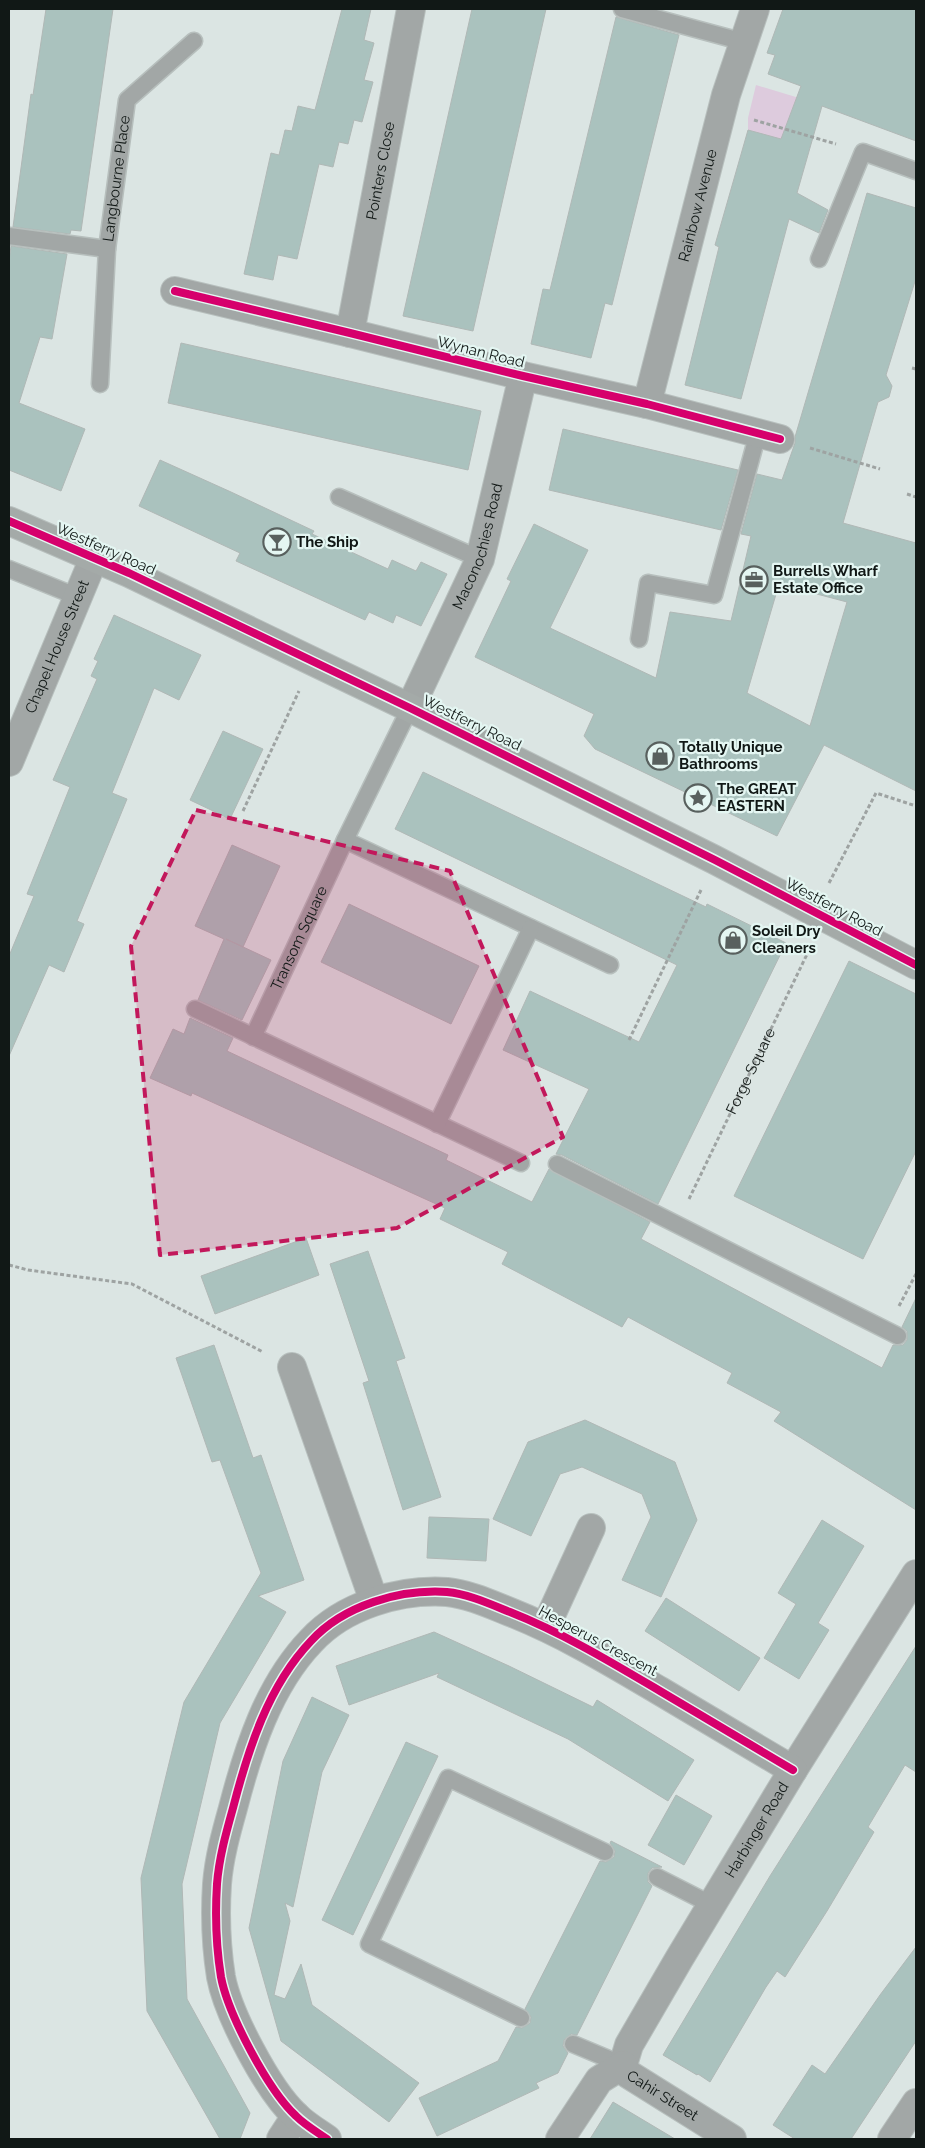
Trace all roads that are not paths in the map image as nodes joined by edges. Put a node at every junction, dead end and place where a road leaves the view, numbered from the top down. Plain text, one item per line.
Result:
1 (412, 9) edge
2 (622, 9) edge
3 (755, 9) edge
4 (194, 41) dead end
5 (744, 42) junction
6 (916, 171) edge
7 (9, 236) edge
8 (107, 249) junction
9 (819, 259) dead end
10 (175, 291) dead end
11 (350, 333) junction
12 (523, 376) junction
13 (100, 384) dead end
14 (647, 404) junction
15 (769, 436) joint
16 (339, 497) dead end
17 (9, 521) edge
18 (94, 558) junction
19 (480, 559) junction
20 (9, 570) edge
21 (78, 598) junction
22 (640, 639) dead end
23 (410, 708) junction
24 (9, 762) edge
25 (345, 840) junction
26 (531, 928) junction
27 (610, 965) dead end
28 (916, 965) edge
29 (195, 1009) dead end
30 (253, 1037) junction
31 (438, 1124) junction
32 (521, 1163) dead end
33 (557, 1164) dead end
34 (892, 1333) road end
35 (292, 1367) road end
36 (591, 1528) dead end
37 (916, 1574) edge
38 (374, 1602) junction
39 (546, 1626) junction
40 (792, 1770) junction
41 (605, 1852) dead end
42 (657, 1877) dead end
43 (712, 1905) junction
44 (521, 2018) dead end
45 (572, 2044) dead end
46 (622, 2065) junction
47 (916, 2103) edge
48 (296, 2116) junction
49 (281, 2139) edge
50 (327, 2139) edge
51 (560, 2139) edge
52 (732, 2139) edge
53 (892, 2139) edge

1 - 11 street, Pointers Close
2 - 5 lane
3 - 5 street, Rainbow Avenue
4 - 8 lane, Langbourne Place
5 - 14 street, Rainbow Avenue
6 - 9 lane
7 - 8 lane, Langbourne Place
8 - 13 lane
10 - 11 street, Wynan Road
11 - 12 street, Wynan Road
12 - 14 street, Wynan Road
12 - 19 street, Maconochies Road
14 - 15 street, Wynan Road
15 - 22 lane
16 - 19 lane
17 - 18 main road, Westferry Road
18 - 21 street, Chapel House Street
18 - 23 main road, Westferry Road
19 - 23 street, Maconochies Road
20 - 21 lane
21 - 24 street, Chapel House Street
23 - 25 lane, Transom Square
23 - 28 main road, Westferry Road
25 - 26 lane
25 - 30 lane, Transom Square
26 - 27 lane
26 - 31 lane
29 - 30 lane
30 - 31 lane
31 - 32 lane
33 - 34 lane
35 - 38 street
36 - 39 street, Hesperus Crescent
37 - 40 street, Harbinger Road
38 - 39 street, Hesperus Crescent
38 - 48 street, Hesperus Crescent
39 - 40 street, Hesperus Crescent
40 - 43 street, Harbinger Road
41 - 44 lane
42 - 43 lane
43 - 46 street, Harbinger Road
45 - 46 lane
46 - 51 street
46 - 52 street, Cahir Street
47 - 53 street
48 - 49 street
48 - 50 street, Hesperus Crescent

